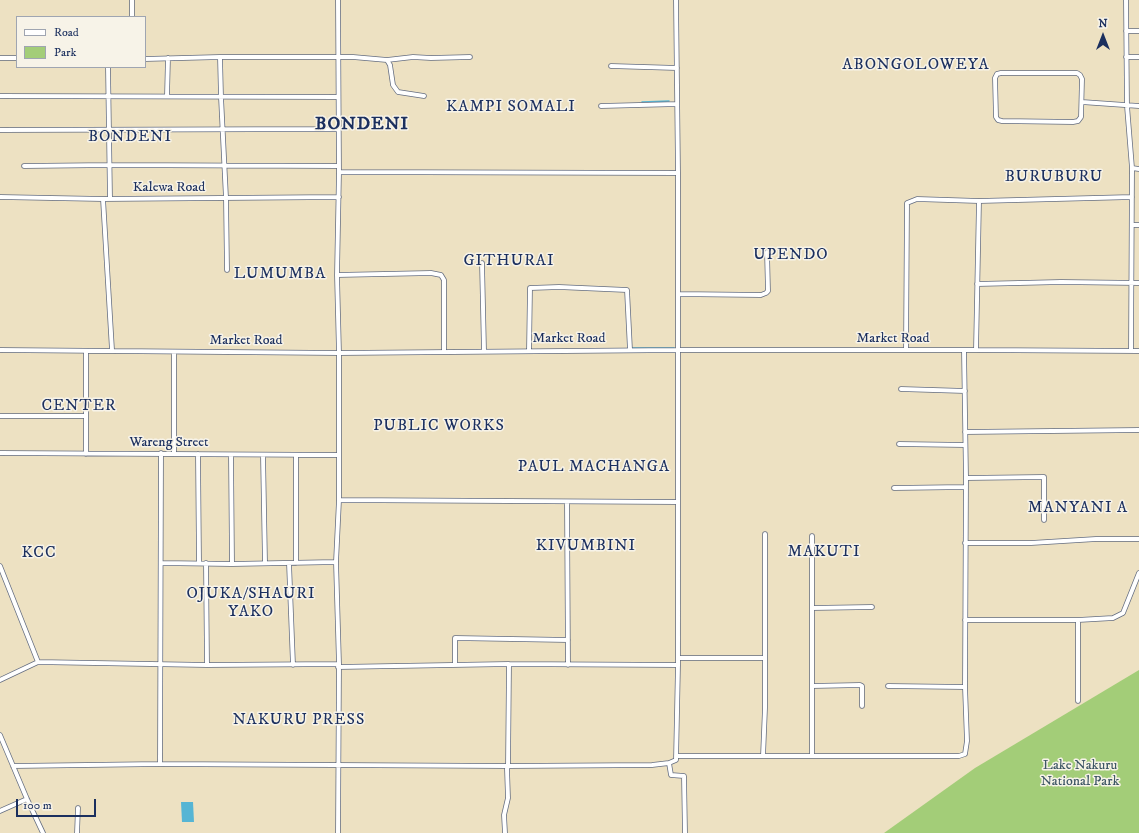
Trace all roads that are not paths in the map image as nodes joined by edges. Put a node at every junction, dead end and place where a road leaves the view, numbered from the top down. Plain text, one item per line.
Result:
1 (132, 0) edge
2 (338, 0) edge
3 (676, 0) edge
4 (1126, 0) edge
5 (132, 16) edge
6 (1126, 31) junction
7 (1139, 31) edge
8 (220, 57) junction
9 (338, 57) junction
10 (470, 57) dead end
11 (1126, 57) junction
12 (1139, 57) edge
13 (0, 58) edge
14 (16, 58) edge
15 (146, 58) edge
16 (168, 58) junction
17 (387, 60) junction
18 (611, 66) dead end
19 (108, 68) edge
20 (677, 68) junction
21 (0, 96) edge
22 (109, 96) junction
23 (167, 96) junction
24 (424, 96) dead end
25 (220, 97) junction
26 (338, 97) junction
27 (1082, 102) junction
28 (677, 104) junction
29 (601, 106) dead end
30 (1127, 106) junction
31 (1139, 106) edge
32 (339, 129) junction
33 (0, 130) edge
34 (109, 130) junction
35 (222, 130) junction
36 (110, 164) junction
37 (224, 165) junction
38 (24, 166) dead end
39 (339, 166) junction
40 (1132, 168) junction
41 (1139, 168) edge
42 (339, 172) junction
43 (678, 173) junction
44 (0, 197) edge
45 (339, 197) junction
46 (1132, 197) junction
47 (226, 198) junction
48 (103, 199) junction
49 (110, 199) junction
50 (979, 201) junction
51 (1132, 225) junction
52 (1139, 225) edge
53 (767, 252) dead end
54 (482, 263) dead end
55 (227, 270) dead end
56 (337, 275) junction
57 (1132, 283) junction
58 (1139, 283) edge
59 (977, 284) junction
60 (678, 294) junction
61 (0, 350) edge
62 (112, 350) junction
63 (630, 350) junction
64 (677, 350) junction
65 (906, 350) junction
66 (964, 350) junction
67 (976, 350) junction
68 (1131, 350) junction
69 (86, 351) junction
70 (484, 351) junction
71 (529, 351) junction
72 (1139, 351) edge
73 (174, 352) junction
74 (444, 352) junction
75 (339, 353) junction
76 (900, 389) dead end
77 (965, 391) junction
78 (0, 416) edge
79 (86, 416) junction
80 (1139, 430) edge
81 (965, 432) junction
82 (899, 444) dead end
83 (965, 445) junction
84 (0, 453) edge
85 (86, 454) junction
86 (161, 454) junction
87 (174, 454) junction
88 (198, 454) junction
89 (231, 455) junction
90 (263, 455) junction
91 (296, 455) junction
92 (338, 455) junction
93 (966, 478) junction
94 (966, 487) junction
95 (894, 488) dead end
96 (339, 500) junction
97 (567, 502) junction
98 (677, 502) junction
99 (1044, 520) dead end
100 (765, 534) dead end
101 (812, 536) dead end
102 (1139, 539) edge
103 (965, 543) junction
104 (336, 562) junction
105 (161, 563) junction
106 (199, 563) junction
107 (265, 563) junction
108 (289, 563) junction
109 (296, 563) junction
110 (206, 564) junction
111 (232, 564) junction
112 (0, 566) edge
113 (1139, 574) edge
114 (872, 607) dead end
115 (812, 608) junction
116 (965, 620) junction
117 (1078, 620) junction
118 (568, 640) junction
119 (678, 658) junction
120 (765, 658) junction
121 (38, 662) junction
122 (161, 664) junction
123 (207, 664) junction
124 (293, 664) junction
125 (510, 664) junction
126 (456, 665) junction
127 (568, 665) junction
128 (678, 665) junction
129 (339, 666) junction
130 (0, 680) edge
131 (812, 686) junction
132 (888, 686) dead end
133 (965, 687) junction
134 (1078, 700) dead end
135 (862, 706) dead end
136 (0, 735) edge
137 (676, 756) junction
138 (762, 756) junction
139 (812, 756) junction
140 (670, 763) junction
141 (160, 764) junction
142 (337, 764) junction
143 (13, 766) junction
144 (507, 769) junction
145 (27, 799) junction
146 (78, 808) dead end
147 (0, 811) edge
148 (43, 833) edge
149 (77, 833) edge
150 (338, 833) edge
151 (505, 833) edge
152 (685, 833) edge

1 - 5 street
2 - 9 street
3 - 20 street
4 - 6 street
6 - 7 street
6 - 11 street
8 - 9 street
8 - 16 street
8 - 25 street
9 - 17 street
9 - 26 street
10 - 17 street
11 - 12 street
11 - 30 street
13 - 14 street
15 - 16 street
16 - 23 street
17 - 24 street
18 - 20 street
19 - 22 street
20 - 28 street
21 - 22 street
22 - 23 street
22 - 34 street
23 - 25 street
25 - 26 street
25 - 35 street
26 - 32 street
27 - 27 street
27 - 30 street
28 - 29 street
28 - 43 street
30 - 31 street
30 - 40 street
32 - 35 street
32 - 39 street
33 - 34 street
34 - 35 street
34 - 36 street
35 - 37 street
36 - 37 street
36 - 38 street
36 - 49 street
37 - 39 street
37 - 47 street
39 - 42 street
40 - 41 street
40 - 46 street
42 - 43 street
42 - 45 street
43 - 60 street
44 - 48 street, Kalewa Road
45 - 47 street, Kalewa Road
45 - 56 street
46 - 50 street
46 - 51 street
47 - 49 street, Kalewa Road
47 - 55 street
48 - 49 street, Kalewa Road
48 - 62 street
50 - 59 street
50 - 65 street
51 - 52 street
51 - 57 street
53 - 60 street
54 - 70 street
56 - 74 street
56 - 75 street
57 - 58 street
57 - 59 street
57 - 68 street
59 - 67 street
60 - 64 street
61 - 69 street, Market Road
62 - 69 street, Market Road
62 - 73 street, Market Road
63 - 64 street, Market Road
63 - 71 street, Market Road
63 - 71 street
64 - 65 street, Market Road
64 - 98 street
65 - 66 street, Market Road
66 - 67 street, Market Road
66 - 77 street
67 - 68 street, Market Road
68 - 72 street, Market Road
69 - 79 street
70 - 71 street, Market Road
70 - 74 street, Market Road
73 - 75 street, Market Road
73 - 87 street
74 - 75 street, Market Road
75 - 92 street
76 - 77 street
77 - 81 street
78 - 79 street
79 - 85 street
80 - 81 street
81 - 83 street
82 - 83 street
83 - 93 street
84 - 85 street, Wareng Street
85 - 86 street, Wareng Street
86 - 87 street, Wareng Street
86 - 105 street
87 - 88 street, Wareng Street
88 - 89 street, Wareng Street
88 - 106 street
89 - 90 street, Wareng Street
89 - 111 street
90 - 91 street, Wareng Street
90 - 107 street
91 - 92 street, Wareng Street
91 - 109 street
92 - 96 street
93 - 94 street
93 - 99 street
94 - 95 street
94 - 103 street
96 - 97 street
96 - 104 street
97 - 98 street
97 - 118 street
98 - 119 street
100 - 120 street
101 - 115 street
102 - 103 street
103 - 116 street
104 - 109 street
104 - 129 street
105 - 106 street
105 - 122 street
106 - 110 street
107 - 108 street
107 - 111 street
108 - 109 street
108 - 124 street
110 - 111 street
110 - 123 street
112 - 121 street
113 - 117 street
114 - 115 street
115 - 131 street
116 - 117 street
116 - 133 street
117 - 134 street
118 - 126 street
118 - 127 street
119 - 120 street
119 - 128 street
120 - 138 street
121 - 122 street
121 - 130 street
122 - 123 street
122 - 141 street
123 - 124 street
124 - 129 street
125 - 126 street
125 - 127 street
125 - 144 street
126 - 129 street
127 - 128 street
128 - 137 street
129 - 142 street
131 - 135 street
131 - 139 street
132 - 133 street
133 - 139 street
136 - 143 street
137 - 138 street
137 - 140 street
138 - 139 street
140 - 144 street
140 - 152 street
141 - 142 street
141 - 143 street
142 - 144 street
142 - 150 street
143 - 145 street
144 - 151 street
145 - 147 street
145 - 148 street
146 - 149 street

